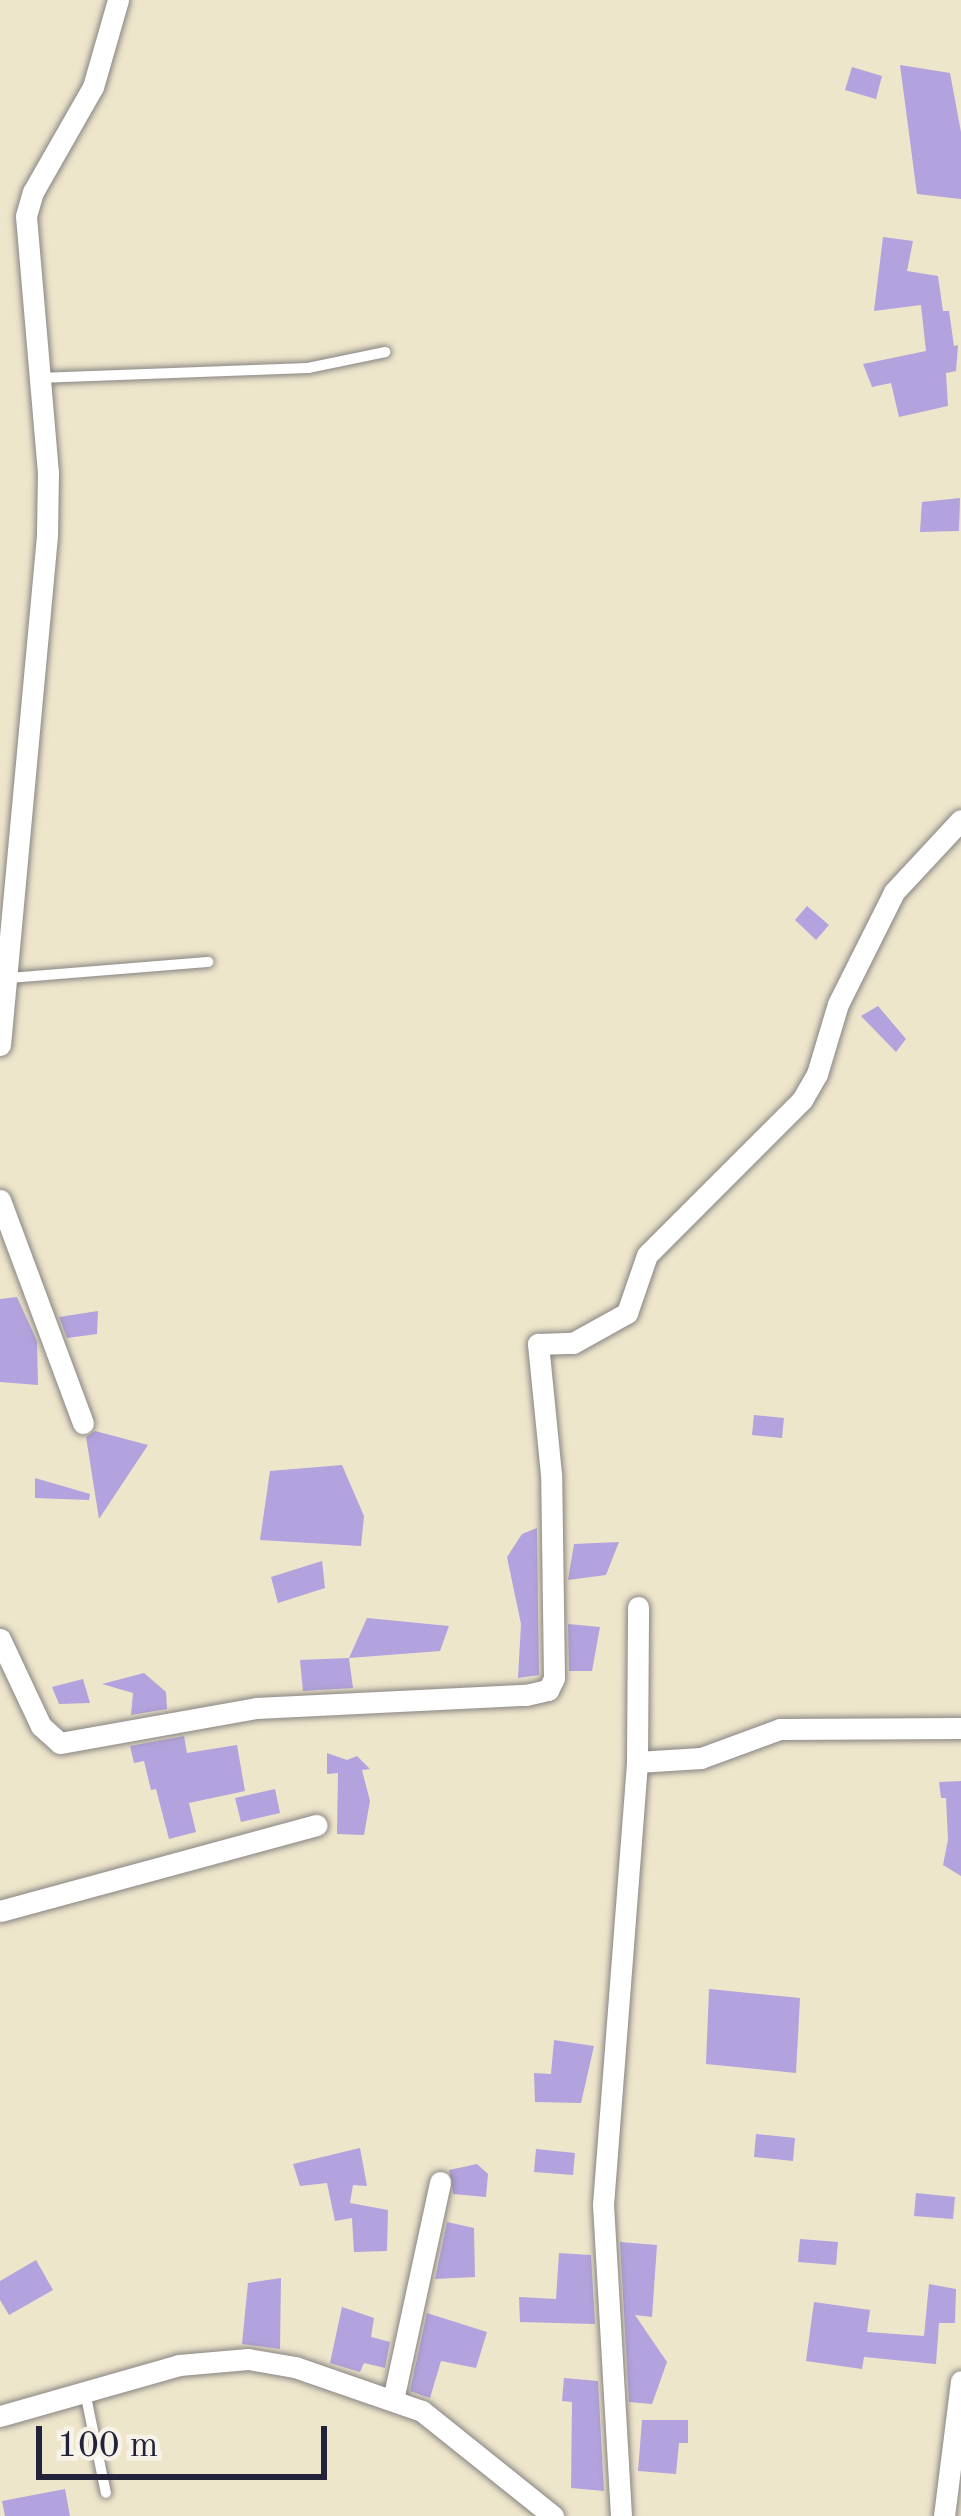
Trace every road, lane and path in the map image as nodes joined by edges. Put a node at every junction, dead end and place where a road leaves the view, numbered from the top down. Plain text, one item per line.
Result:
1 (118, 0) edge
2 (385, 352) dead end
3 (38, 377) junction
4 (961, 820) edge
5 (208, 962) dead end
6 (8, 978) junction
7 (0, 1045) edge
8 (0, 1199) edge
9 (83, 1424) dead end
10 (638, 1607) dead end
11 (0, 1639) edge
12 (961, 1728) edge
13 (637, 1762) junction
14 (317, 1825) dead end
15 (0, 1911) edge
16 (440, 2182) dead end
17 (961, 2381) edge
18 (84, 2389) junction
19 (393, 2400) junction
20 (0, 2416) edge
21 (106, 2493) dead end
22 (553, 2516) edge
23 (621, 2516) edge
24 (944, 2516) edge

1 - 3 street
2 - 3 lane
3 - 6 street
4 - 11 street
5 - 6 lane
6 - 7 street
8 - 9 street
10 - 13 street
12 - 13 street
13 - 23 street
14 - 15 street
16 - 19 street
17 - 24 street
18 - 19 street
18 - 20 street
18 - 21 lane
19 - 22 street

